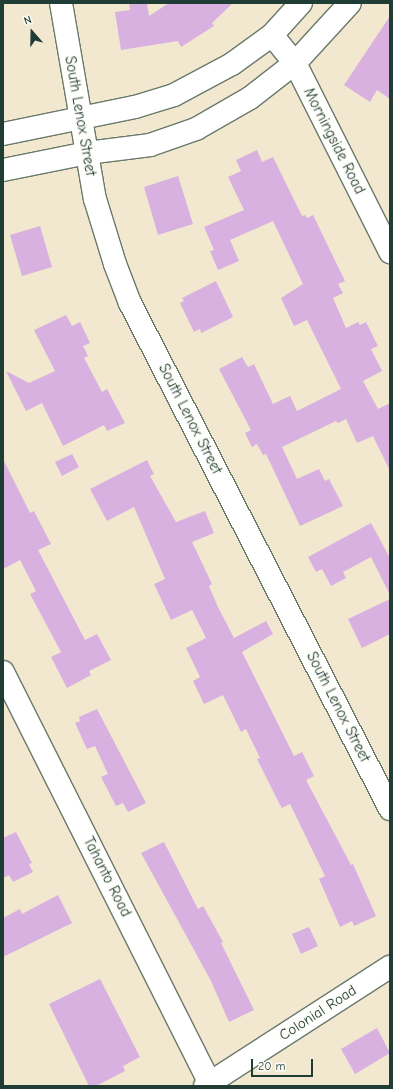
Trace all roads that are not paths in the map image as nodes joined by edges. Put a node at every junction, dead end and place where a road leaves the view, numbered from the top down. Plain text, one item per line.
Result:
1 (61, 3) edge
2 (300, 3) edge
3 (350, 3) edge
4 (272, 35) junction
5 (295, 63) junction
6 (80, 119) junction
7 (3, 134) edge
8 (87, 153) junction
9 (3, 170) edge
10 (390, 252) edge
11 (3, 672) edge
12 (390, 809) edge
13 (390, 967) edge
14 (208, 1084) edge

1 - 6 street, South Lenox Street
2 - 4 street
3 - 5 street
4 - 5 street, Morningside Road
4 - 6 street
5 - 8 street
5 - 10 street, Morningside Road
6 - 7 street
6 - 8 street, South Lenox Street
8 - 9 street
8 - 12 street, South Lenox Street
11 - 14 street, Tahanto Road
13 - 14 street, Colonial Road

